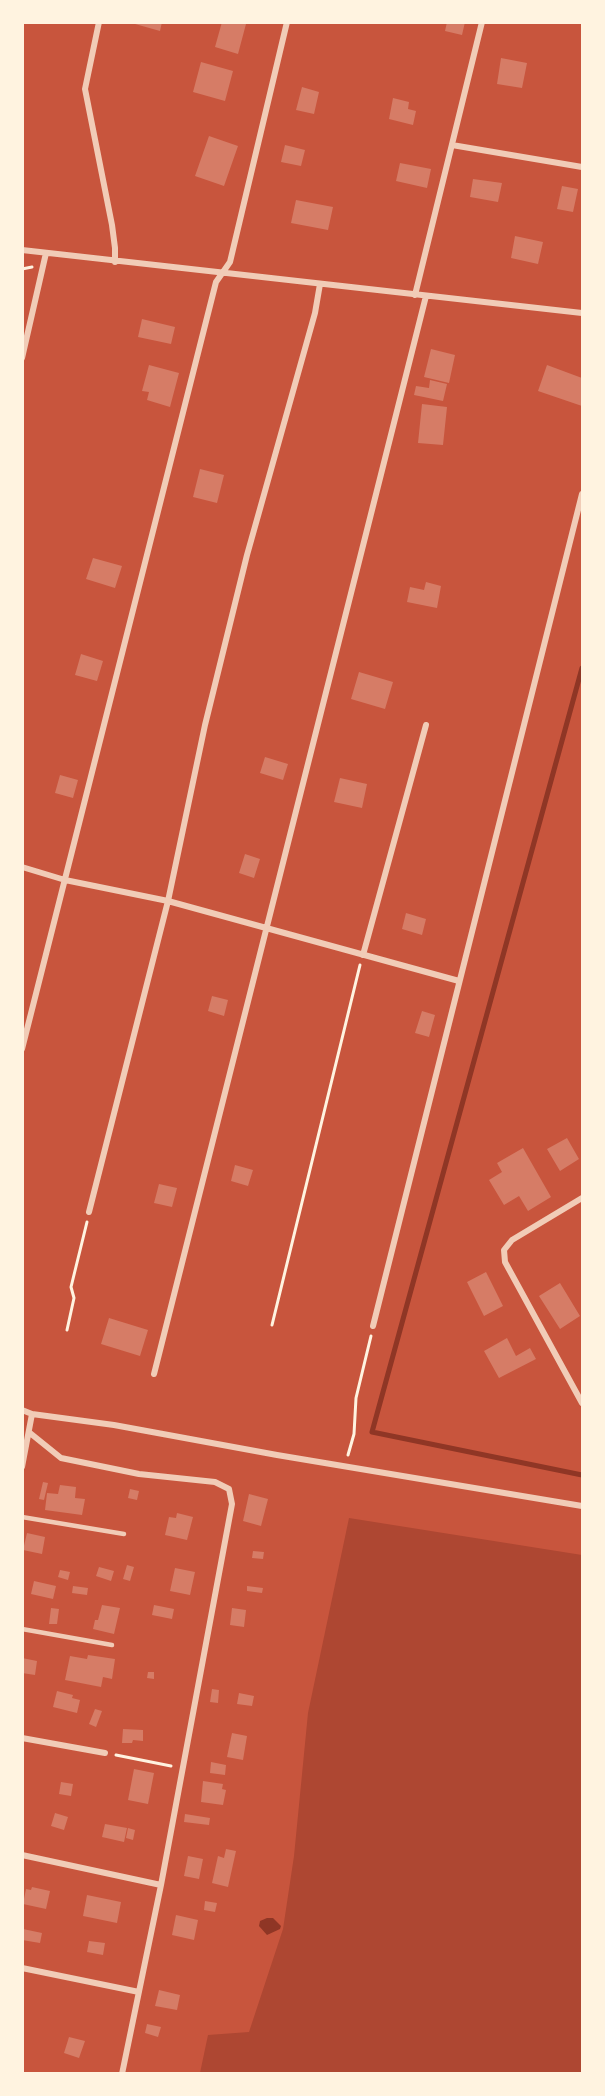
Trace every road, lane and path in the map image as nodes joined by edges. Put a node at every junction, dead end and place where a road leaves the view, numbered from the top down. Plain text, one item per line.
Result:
1 (99, 22) edge
2 (287, 22) edge
3 (482, 22) edge
4 (452, 145) junction
5 (582, 166) edge
6 (22, 250) edge
7 (46, 253) junction
8 (115, 262) junction
9 (222, 273) junction
10 (320, 284) junction
11 (415, 295) junction
12 (426, 296) junction
13 (582, 313) edge
14 (22, 358) edge
15 (582, 494) edge
16 (426, 725) dead end
17 (22, 867) edge
18 (65, 880) junction
19 (168, 901) junction
20 (266, 928) junction
21 (363, 955) junction
22 (459, 981) junction
23 (22, 1049) edge
24 (582, 1198) edge
25 (89, 1212) joint
26 (272, 1325) dead end
27 (373, 1326) joint
28 (67, 1330) dead end
29 (154, 1374) dead end
30 (582, 1403) edge
31 (22, 1410) edge
32 (32, 1414) junction
33 (30, 1433) junction
34 (345, 1466) junction
35 (22, 1467) edge
36 (582, 1506) edge
37 (22, 1517) edge
38 (124, 1534) dead end
39 (22, 1629) edge
40 (112, 1645) dead end
41 (22, 1738) edge
42 (105, 1753) joint
43 (182, 1768) junction
44 (22, 1855) edge
45 (160, 1885) junction
46 (22, 1968) edge
47 (139, 1992) junction
48 (122, 2073) edge

1 - 8 street
2 - 9 street
3 - 4 street
4 - 5 street
4 - 11 street
6 - 7 street
7 - 8 street
7 - 14 street
8 - 9 street
9 - 10 street
9 - 18 street
10 - 11 street
10 - 19 street
11 - 12 street
12 - 13 street
12 - 20 street
15 - 22 street
16 - 21 street
17 - 18 street
18 - 19 street
18 - 23 street
19 - 20 street
19 - 25 street
20 - 21 street
20 - 29 street
21 - 22 street
21 - 26 path
22 - 27 street
24 - 30 street
25 - 28 path
27 - 34 path
31 - 32 street
32 - 33 street
32 - 34 street
33 - 35 street
33 - 43 street
34 - 36 street
37 - 38 lane
39 - 40 lane
41 - 42 street
42 - 43 path
43 - 45 street
44 - 45 street
45 - 47 street
46 - 47 street
47 - 48 street

